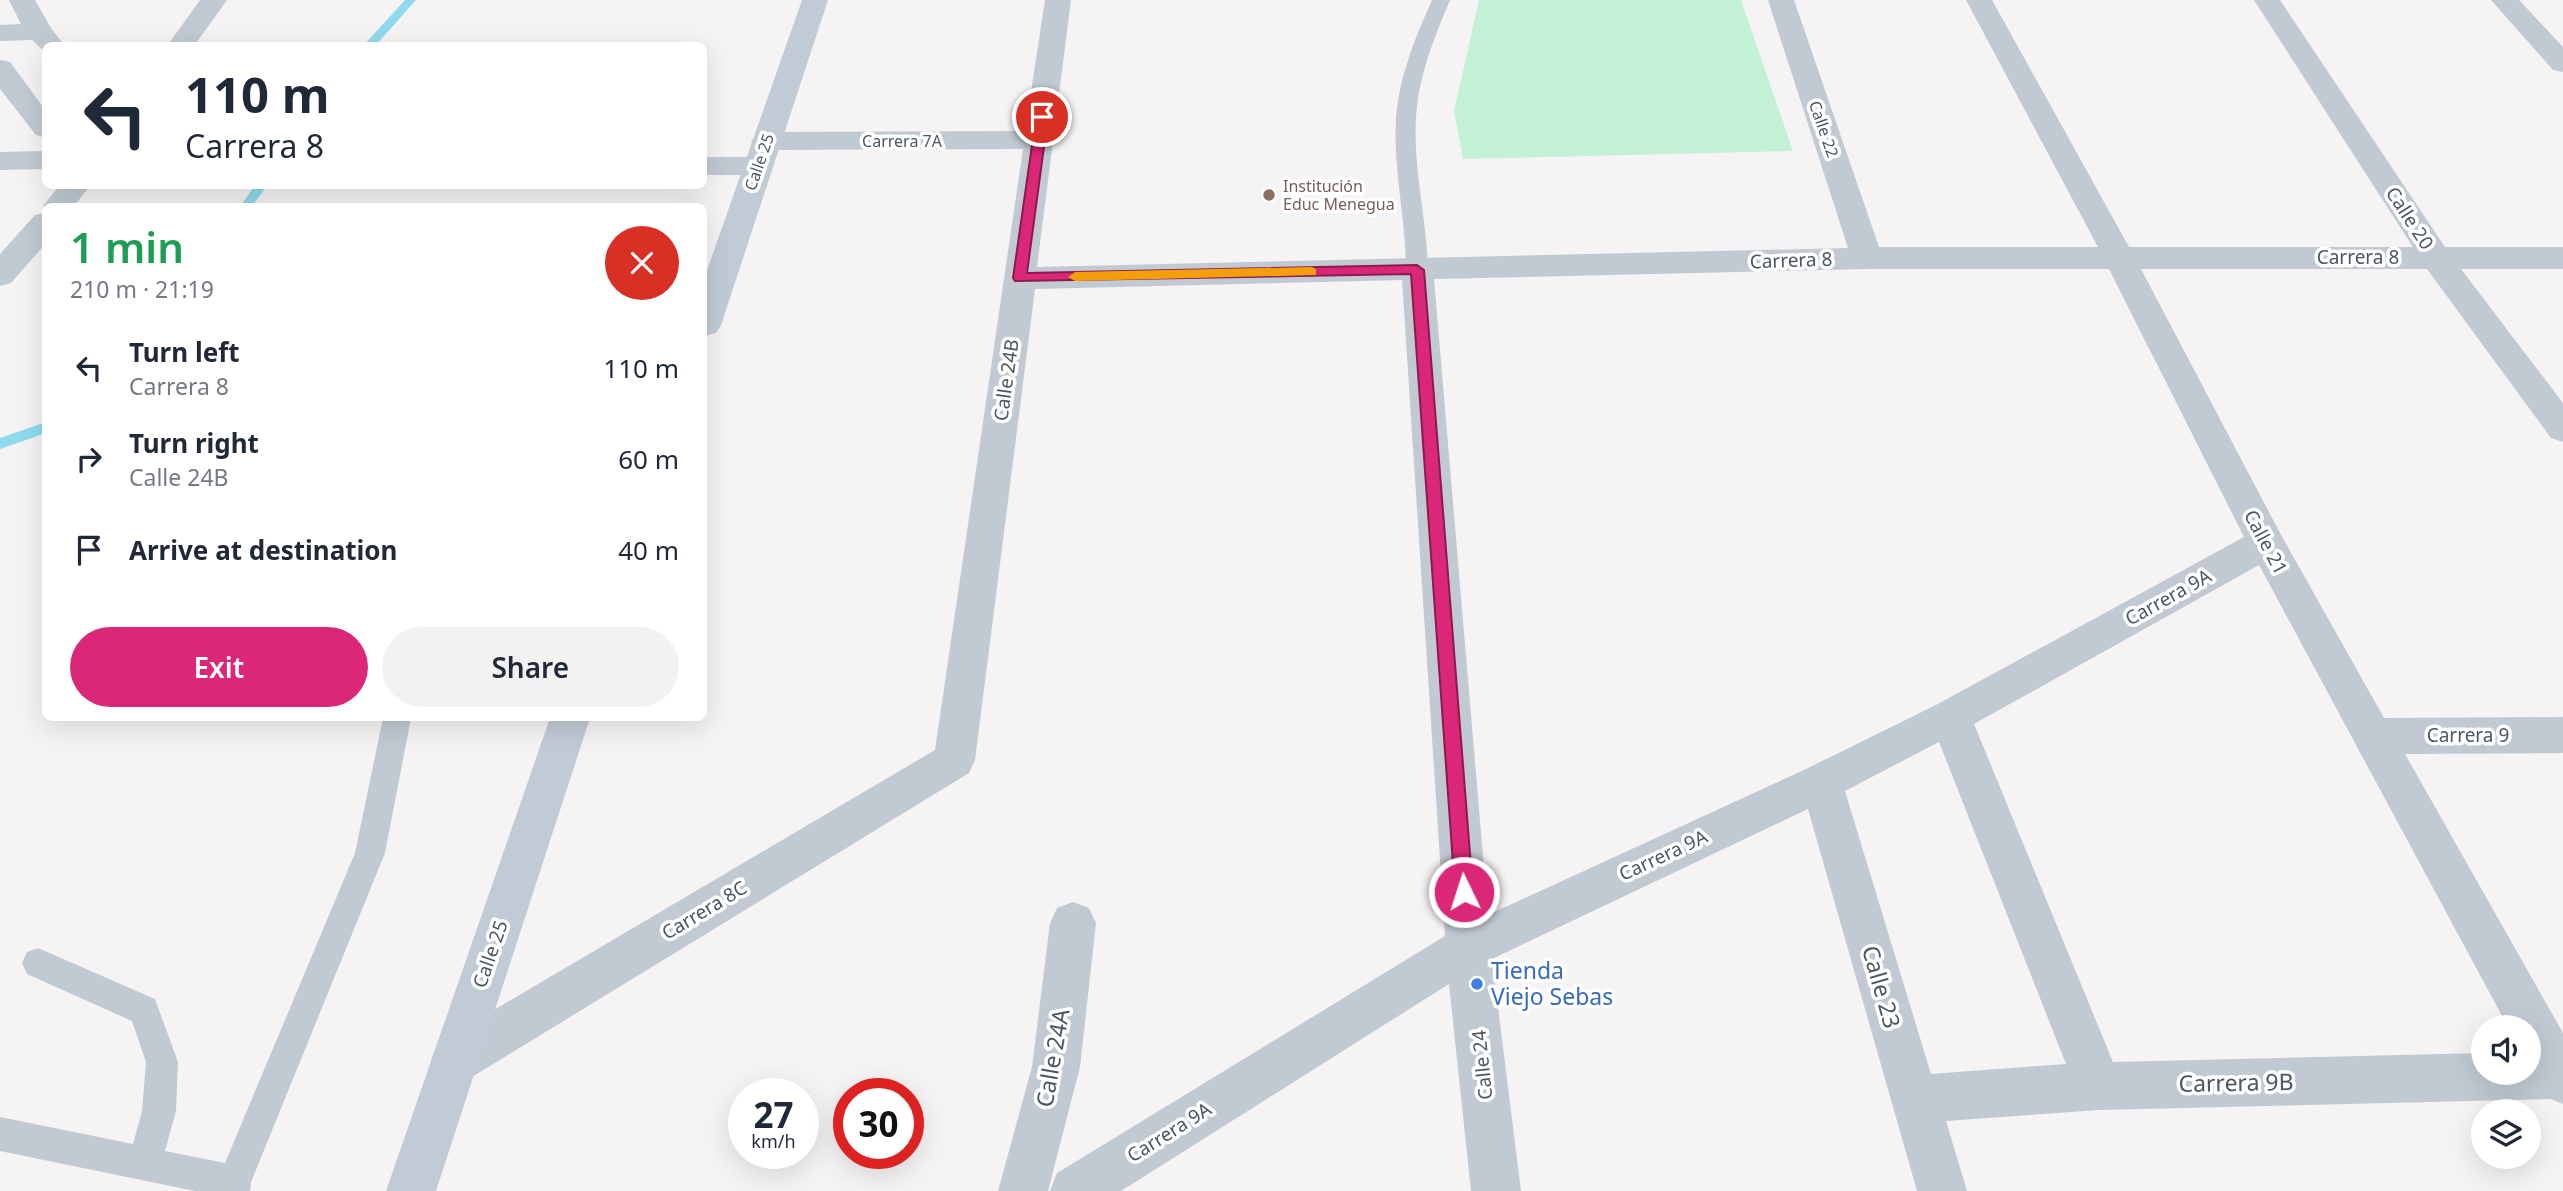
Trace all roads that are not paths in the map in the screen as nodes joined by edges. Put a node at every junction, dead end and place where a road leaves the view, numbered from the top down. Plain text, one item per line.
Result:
1 (22, 0) edge
2 (214, 0) edge
3 (815, 0) edge
4 (1058, 0) edge
5 (1441, 0) edge
6 (1780, 0) edge
7 (1979, 0) edge
8 (2267, 0) edge
9 (2504, 0) edge
10 (0, 33) edge
11 (46, 38) edge
12 (183, 42) edge
13 (2563, 64) edge
14 (0, 68) edge
15 (42, 124) edge
16 (1039, 140) junction
17 (762, 153) junction
18 (42, 160) edge
19 (0, 161) edge
20 (707, 165) edge
21 (72, 189) edge
22 (61, 203) edge
23 (42, 227) edge
24 (2435, 256) junction
25 (1867, 258) junction
26 (2563, 258) edge
27 (2120, 259) junction
28 (1417, 270) junction
29 (0, 275) edge
30 (1020, 278) junction
31 (707, 316) edge
32 (2563, 429) edge
33 (2266, 543) junction
34 (1950, 717) junction
35 (396, 721) edge
36 (569, 721) edge
37 (2563, 735) edge
38 (2373, 736) junction
39 (954, 760) joint
40 (1821, 782) junction
41 (1073, 923) dead end
42 (1468, 947) junction
43 (38, 963) dead end
44 (454, 1060) junction
45 (2561, 1077) edge
46 (2099, 1086) junction
47 (1914, 1099) junction
48 (0, 1134) edge
49 (144, 1164) junction
50 (234, 1187) edge
51 (411, 1191) edge
52 (1023, 1191) edge
53 (1075, 1191) edge
54 (1496, 1191) edge
55 (1942, 1191) edge

1 - 11 street
2 - 12 street
3 - 17 street, Calle 25
4 - 16 street, Calle 24B
5 - 28 lane
6 - 25 street, Calle 22
7 - 27 street, Calle 21
8 - 24 street, Calle 20
9 - 13 street
10 - 11 street
14 - 15 street
16 - 17 street, Carrera 7A
16 - 30 street, Calle 24B
17 - 20 street, Carrera 7A
17 - 31 street, Calle 25
18 - 19 street
21 - 22 street
23 - 29 street
24 - 26 street, Carrera 8
24 - 27 street, Carrera 8
24 - 32 street, Calle 20
25 - 27 street, Carrera 8
25 - 28 street, Carrera 8
27 - 33 street, Calle 21
28 - 30 street, Carrera 8
28 - 42 street, Calle 24
30 - 39 street, Calle 24B
33 - 34 street, Carrera 9A
33 - 38 street, Calle 21
34 - 40 street, Carrera 9A
34 - 46 street
35 - 50 lane
36 - 44 street, Calle 25
37 - 38 street, Carrera 9
38 - 45 street, Calle 21
39 - 44 street, Carrera 8C
40 - 42 street, Carrera 9A
40 - 47 street, Calle 23
41 - 52 street, Calle 24A
42 - 53 street, Carrera 9A
42 - 54 street, Calle 24
43 - 49 lane
44 - 51 street, Calle 25
45 - 46 street, Carrera 9B
46 - 47 street, Carrera 9B
47 - 55 street, Calle 23
48 - 49 lane
49 - 50 lane

